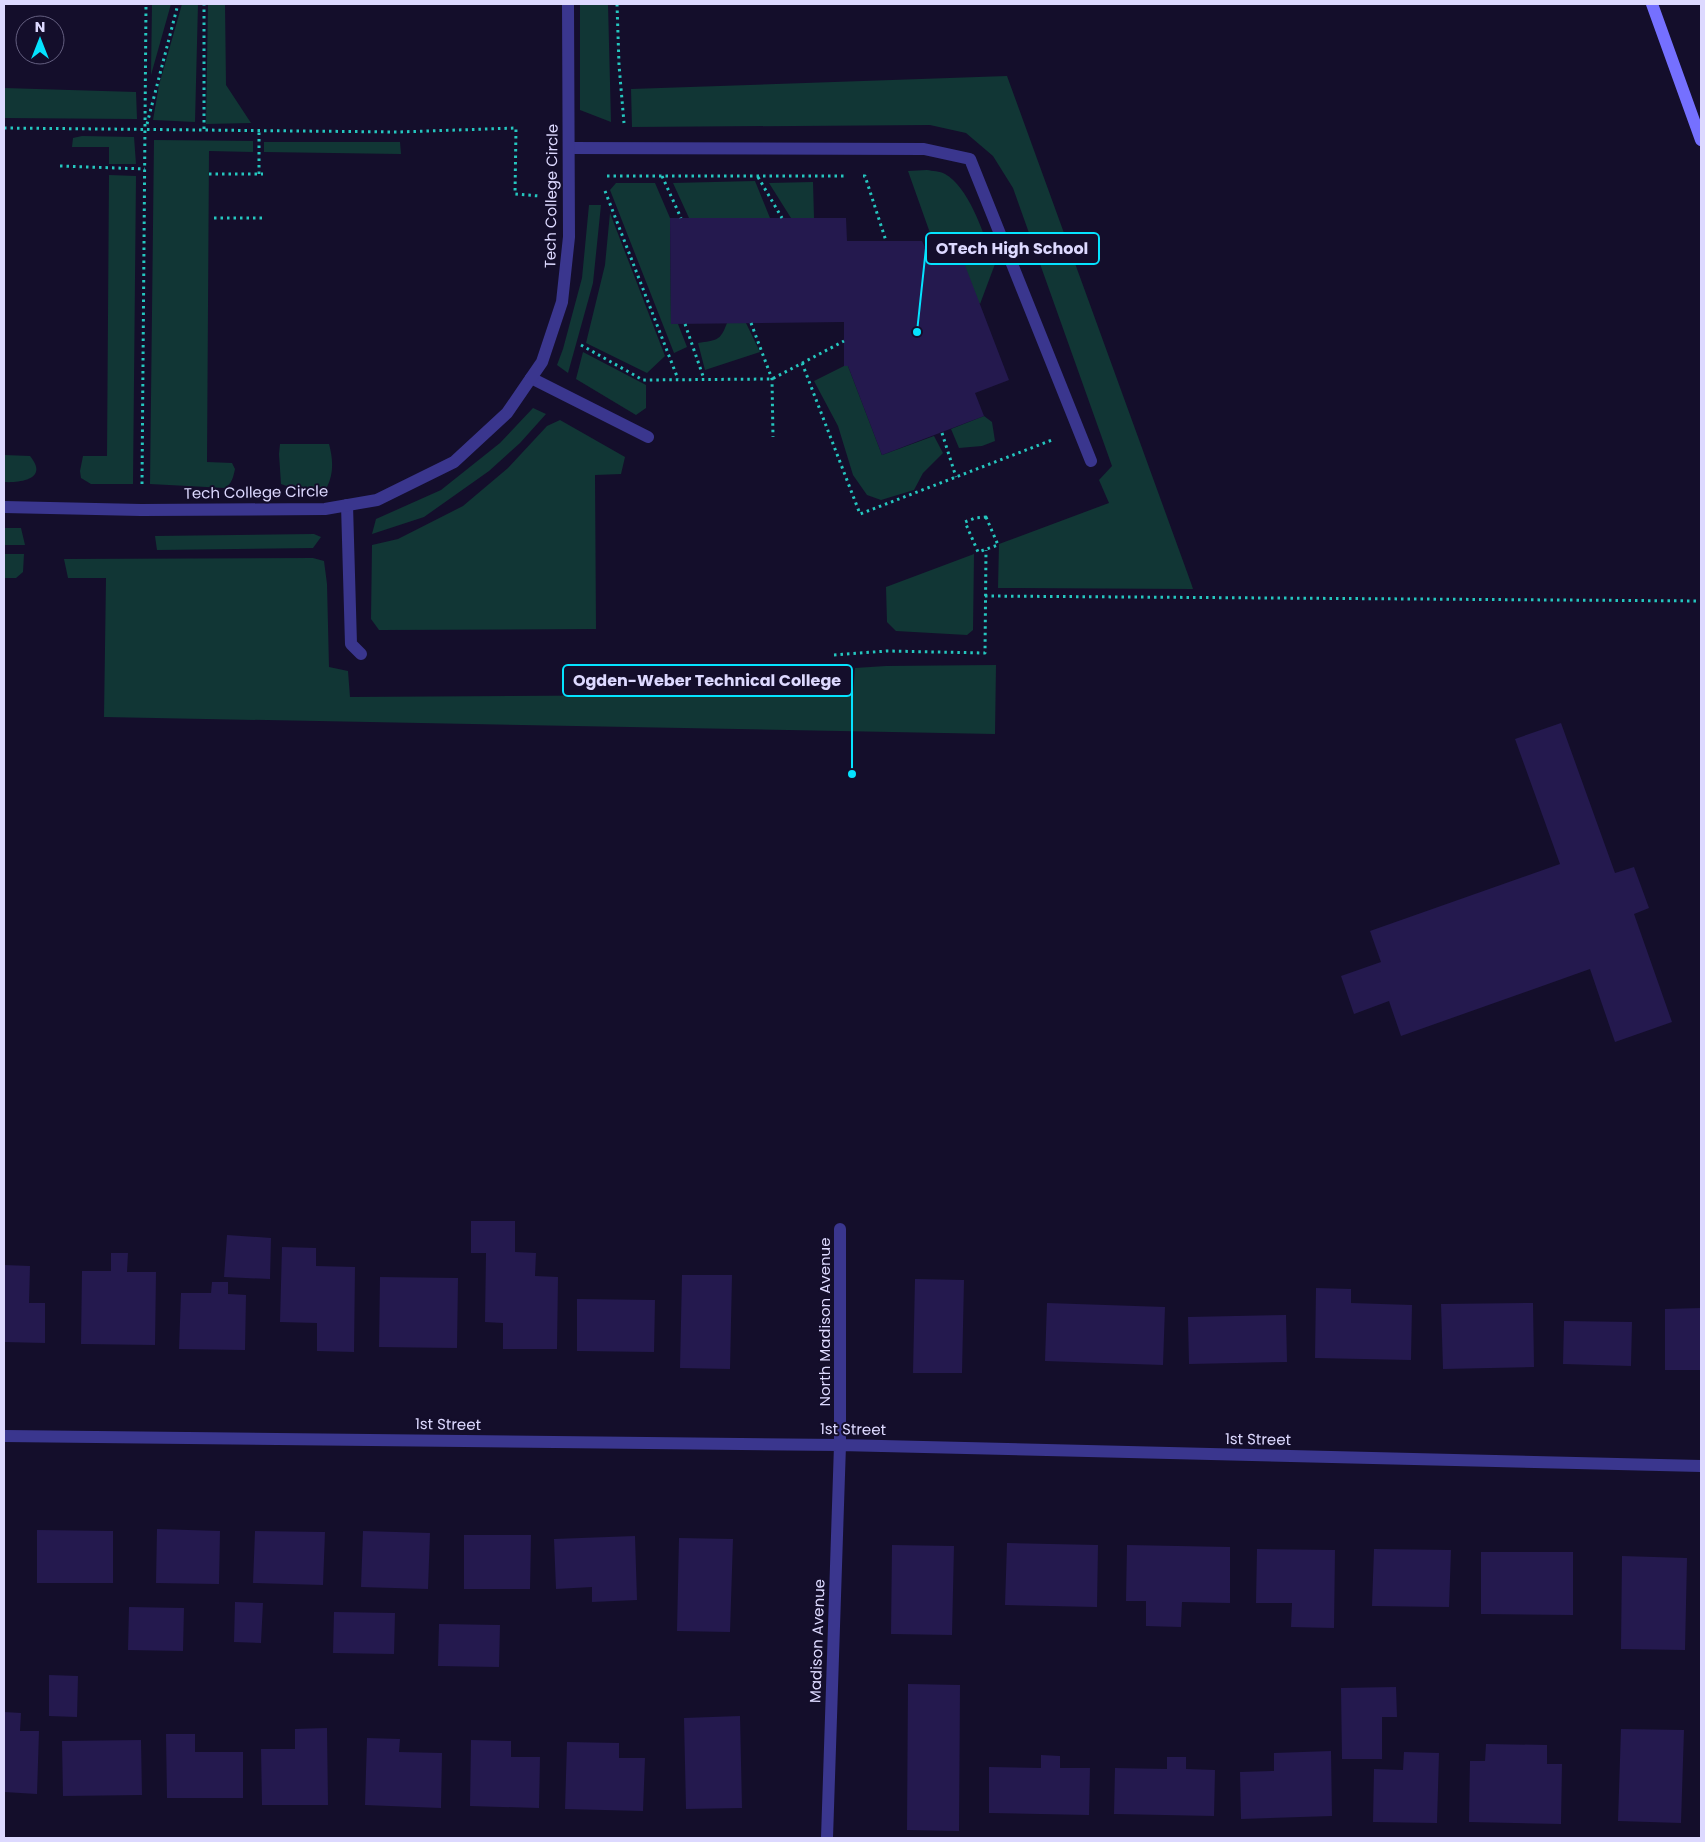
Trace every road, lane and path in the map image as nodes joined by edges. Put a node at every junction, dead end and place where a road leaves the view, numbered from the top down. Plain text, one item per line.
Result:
1 (146, 4) edge
2 (178, 4) edge
3 (204, 4) edge
4 (568, 4) edge
5 (617, 4) edge
6 (1652, 4) edge
7 (624, 127) dead end
8 (4, 128) edge
9 (145, 129) junction
10 (204, 129) junction
11 (259, 130) junction
12 (1701, 140) edge
13 (569, 148) junction
14 (60, 166) dead end
15 (145, 169) junction
16 (209, 174) dead end
17 (607, 176) dead end
18 (662, 176) junction
19 (757, 176) junction
20 (846, 176) dead end
21 (856, 176) dead end
22 (605, 191) dead end
23 (539, 196) dead end
24 (214, 218) dead end
25 (262, 218) dead end
26 (681, 218) dead end
27 (782, 218) dead end
28 (886, 241) dead end
29 (751, 323) dead end
30 (685, 324) dead end
31 (844, 340) dead end
32 (581, 345) dead end
33 (802, 363) junction
34 (531, 378) junction
35 (678, 379) junction
36 (704, 379) junction
37 (772, 379) junction
38 (942, 433) dead end
39 (648, 437) dead end
40 (773, 437) dead end
41 (1052, 440) dead end
42 (1091, 462) dead end
43 (956, 477) junction
44 (142, 484) dead end
45 (347, 505) junction
46 (4, 507) edge
47 (986, 550) junction
48 (985, 596) junction
49 (1701, 601) edge
50 (361, 654) dead end
51 (834, 655) dead end
52 (840, 1229) dead end
53 (4, 1436) edge
54 (840, 1445) junction
55 (1701, 1466) edge
56 (827, 1838) edge

1 - 9 path
2 - 9 path
3 - 10 path
4 - 13 street, Tech College Circle
5 - 7 path
6 - 12 main road
8 - 9 path
9 - 10 path
9 - 15 path
10 - 11 path
11 - 16 path
11 - 23 path
13 - 34 street, Tech College Circle
13 - 42 street
14 - 15 path
15 - 44 path
17 - 18 path
18 - 19 path
18 - 26 path
19 - 20 path
19 - 27 path
21 - 28 path
22 - 35 path
24 - 25 path
29 - 37 path
30 - 36 path
31 - 33 path
32 - 35 path
33 - 37 path
33 - 43 path
34 - 39 street
34 - 45 street, Tech College Circle
35 - 36 path
36 - 37 path
37 - 40 path
38 - 43 path
41 - 43 path
45 - 46 street, Tech College Circle
45 - 50 street
47 - 47 path
47 - 48 path
48 - 49 path
48 - 51 path
52 - 54 street, North Madison Avenue
53 - 54 street, 1st Street
54 - 55 street, 1st Street
54 - 56 street, Madison Avenue

